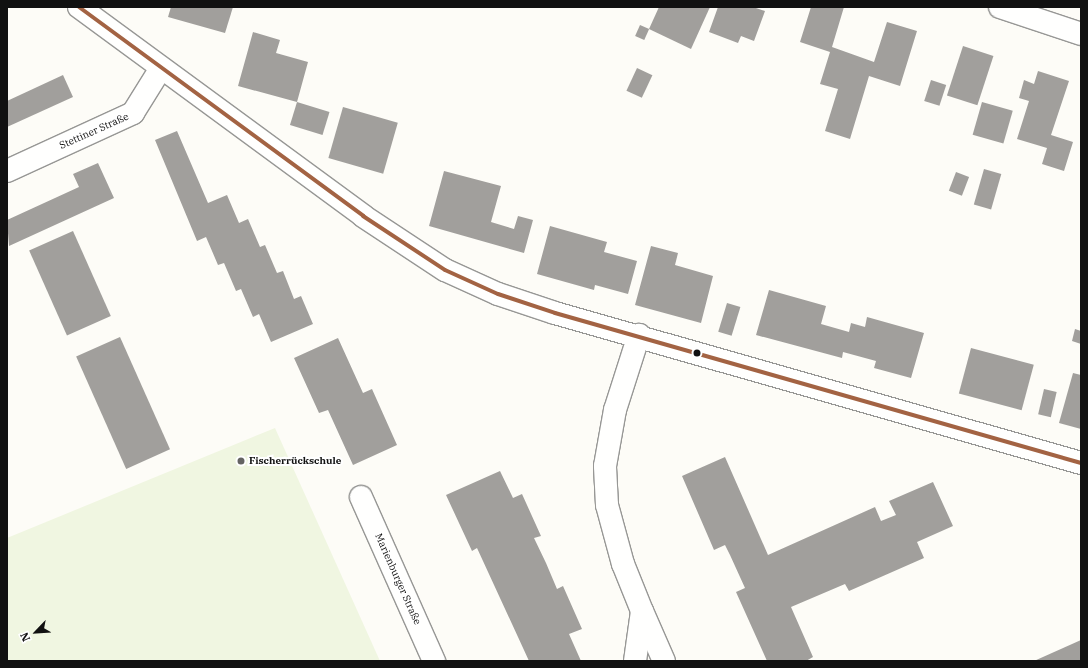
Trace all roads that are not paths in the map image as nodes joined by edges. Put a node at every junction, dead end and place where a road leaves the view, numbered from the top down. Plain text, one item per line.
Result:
1 (79, 7) edge
2 (1000, 7) edge
3 (1081, 34) edge
4 (161, 68) junction
5 (7, 171) edge
6 (639, 335) junction
7 (1081, 463) edge
8 (361, 497) dead end
9 (642, 611) junction
10 (434, 661) edge
11 (635, 661) edge
12 (664, 661) edge

1 - 4 street
2 - 3 street
4 - 5 street, Stettiner Straße
4 - 6 street
6 - 7 street
6 - 9 street
8 - 10 street, Marienburger Straße
9 - 11 street
9 - 12 street

